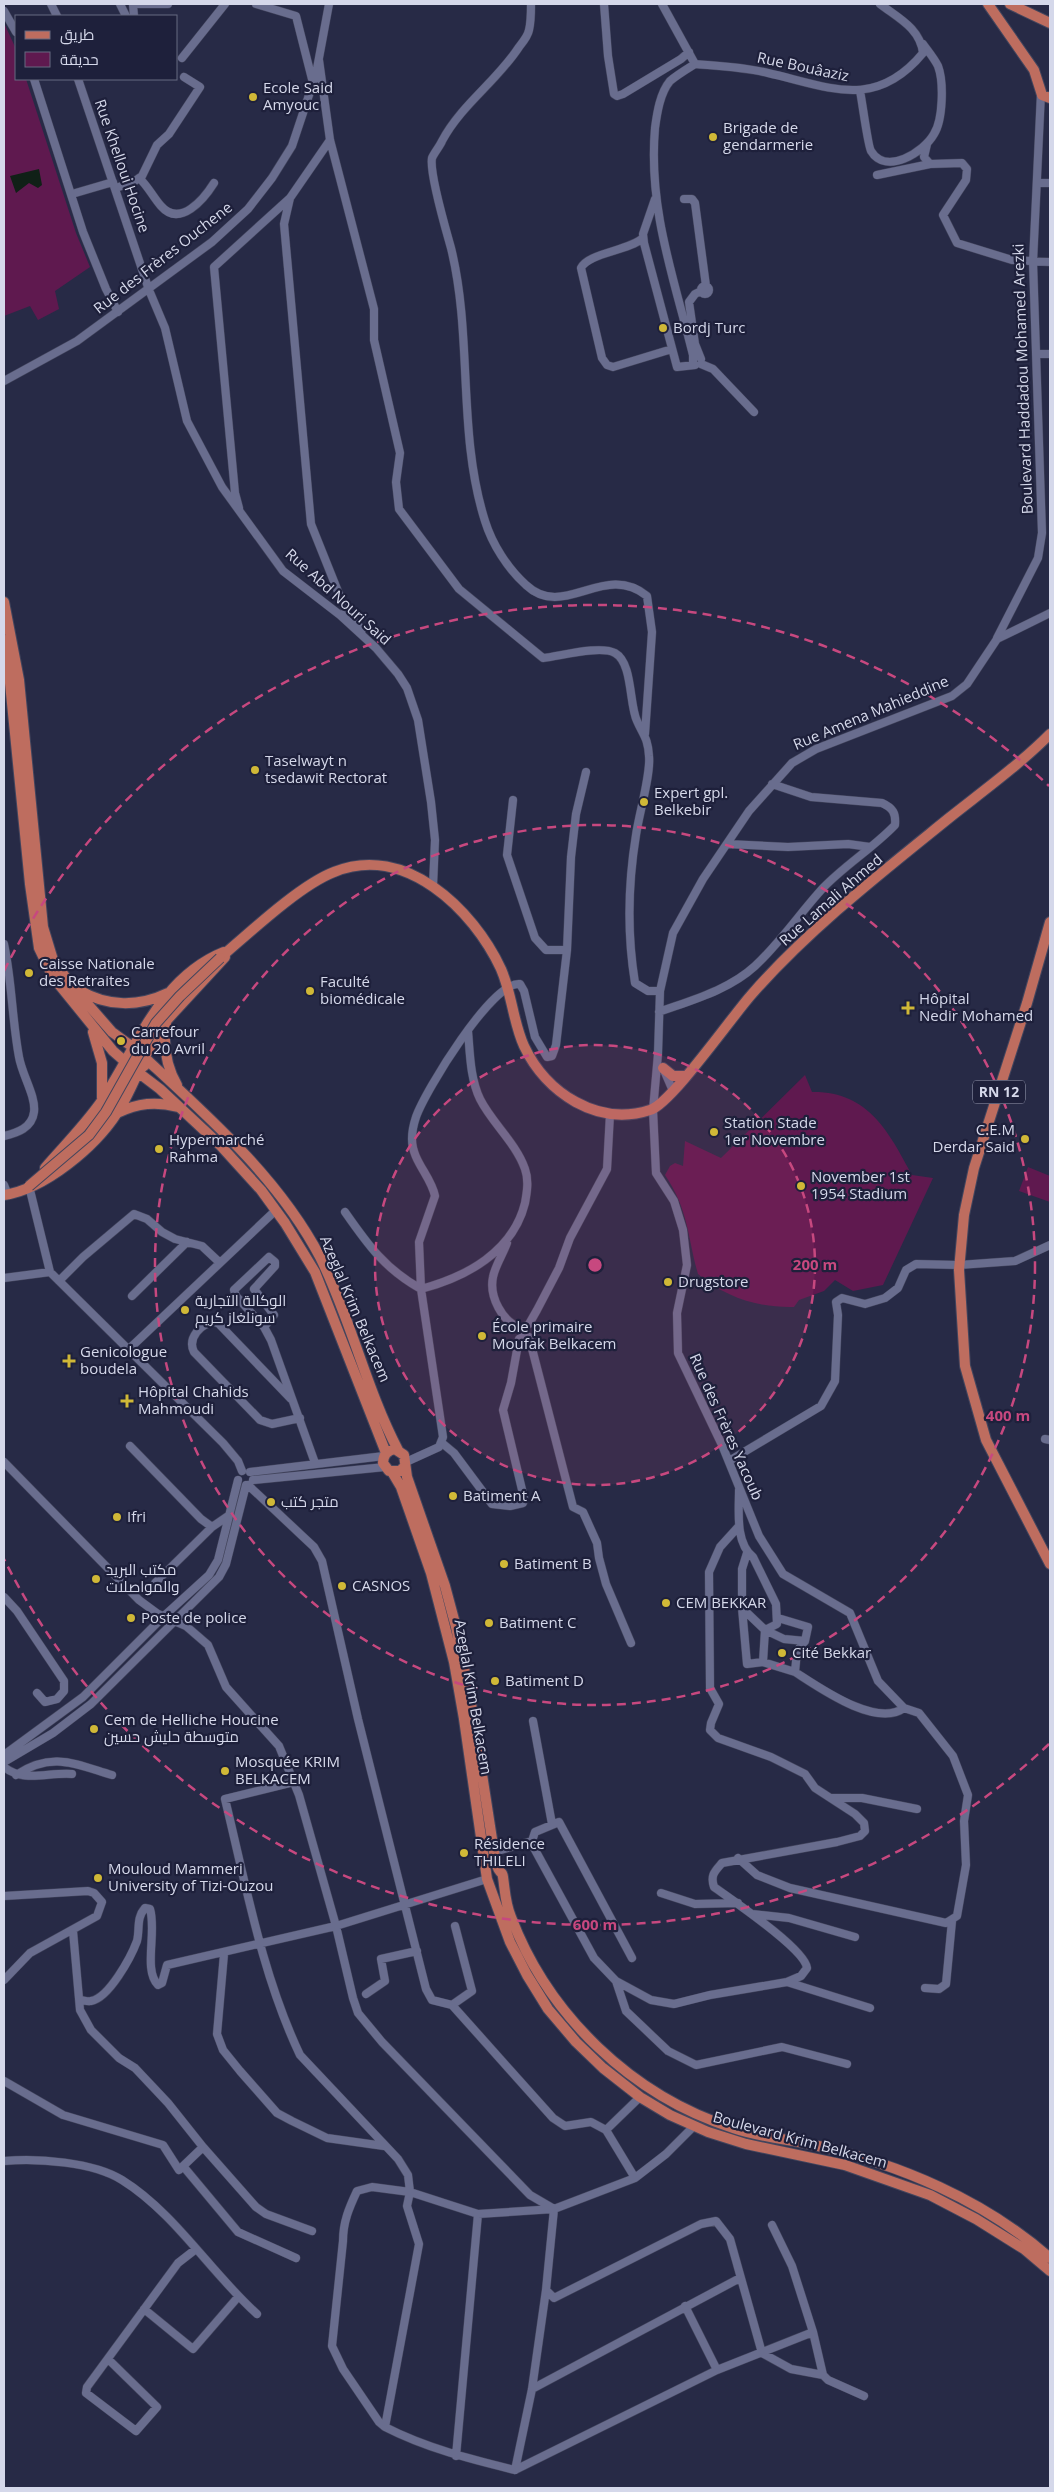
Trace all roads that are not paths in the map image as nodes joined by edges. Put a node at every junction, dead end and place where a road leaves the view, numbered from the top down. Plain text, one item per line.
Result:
1 (133, 4) edge
2 (168, 4) edge
3 (225, 4) edge
4 (256, 4) edge
5 (329, 4) edge
6 (531, 4) edge
7 (604, 4) edge
8 (662, 4) edge
9 (880, 4) edge
10 (988, 4) edge
11 (1010, 4) edge
12 (4, 10) edge
13 (1050, 23) edge
14 (15, 30) edge
15 (922, 42) junction
16 (689, 52) junction
17 (182, 58) dead end
18 (319, 60) junction
19 (695, 64) junction
20 (184, 77) dead end
21 (34, 80) edge
22 (78, 80) edge
23 (313, 84) junction
24 (860, 91) junction
25 (1046, 95) edge
26 (330, 140) junction
27 (927, 144) junction
28 (930, 164) junction
29 (877, 175) dead end
30 (139, 178) junction
31 (214, 183) dead end
32 (1038, 183) junction
33 (1050, 183) edge
34 (114, 184) junction
35 (72, 194) junction
36 (290, 198) junction
37 (655, 198) junction
38 (684, 199) dead end
39 (643, 238) junction
40 (1032, 262) junction
41 (1050, 262) edge
42 (149, 290) junction
43 (118, 312) junction
44 (672, 349) junction
45 (1036, 354) junction
46 (1050, 354) edge
47 (697, 363) junction
48 (5, 377) edge
49 (754, 412) dead end
50 (240, 513) junction
51 (4, 602) edge
52 (1050, 612) edge
53 (997, 639) junction
54 (4, 640) edge
55 (376, 648) junction
56 (645, 734) junction
57 (1050, 734) edge
58 (586, 772) dead end
59 (772, 784) junction
60 (513, 800) dead end
61 (727, 844) junction
62 (870, 847) junction
63 (434, 886) junction
64 (1050, 922) edge
65 (4, 944) edge
66 (567, 950) junction
67 (228, 951) junction
68 (71, 985) junction
69 (508, 986) junction
70 (171, 991) junction
71 (660, 992) junction
72 (659, 1012) junction
73 (86, 1017) junction
74 (166, 1022) junction
75 (468, 1031) junction
76 (658, 1054) junction
77 (135, 1060) junction
78 (663, 1068) junction
79 (686, 1076) junction
80 (673, 1091) junction
81 (182, 1092) junction
82 (102, 1100) junction
83 (181, 1108) junction
84 (653, 1110) junction
85 (117, 1113) junction
86 (610, 1114) junction
87 (4, 1136) edge
88 (29, 1186) junction
89 (5, 1192) edge
90 (276, 1210) junction
91 (345, 1212) dead end
92 (510, 1234) junction
93 (187, 1242) junction
94 (1050, 1245) edge
95 (220, 1262) junction
96 (959, 1265) junction
97 (50, 1272) junction
98 (4, 1278) edge
99 (59, 1282) junction
100 (421, 1289) junction
101 (132, 1296) dead end
102 (264, 1326) junction
103 (523, 1332) junction
104 (129, 1349) junction
105 (294, 1402) junction
106 (300, 1418) junction
107 (442, 1443) junction
108 (130, 1446) dead end
109 (398, 1450) junction
110 (385, 1455) junction
111 (729, 1461) junction
112 (4, 1462) edge
113 (315, 1463) junction
114 (406, 1464) junction
115 (389, 1470) junction
116 (248, 1478) junction
117 (738, 1485) junction
118 (228, 1516) junction
119 (739, 1526) junction
120 (212, 1527) junction
121 (747, 1553) junction
122 (1050, 1564) edge
123 (155, 1583) dead end
124 (4, 1597) edge
125 (742, 1608) junction
126 (164, 1616) junction
127 (778, 1618) junction
128 (175, 1621) junction
129 (765, 1630) junction
130 (805, 1642) junction
131 (631, 1644) dead end
132 (763, 1662) junction
133 (795, 1672) junction
134 (37, 1693) dead end
135 (904, 1708) junction
136 (533, 1722) dead end
137 (4, 1755) edge
138 (4, 1762) edge
139 (4, 1767) edge
140 (72, 1774) dead end
141 (16, 1775) junction
142 (112, 1775) dead end
143 (294, 1782) junction
144 (831, 1798) junction
145 (917, 1809) dead end
146 (552, 1824) junction
147 (532, 1841) junction
148 (494, 1852) junction
149 (738, 1858) junction
150 (499, 1870) junction
151 (488, 1880) junction
152 (502, 1882) junction
153 (661, 1893) dead end
154 (4, 1896) edge
155 (406, 1903) junction
156 (738, 1903) junction
157 (752, 1914) junction
158 (952, 1921) junction
159 (336, 1926) junction
160 (455, 1926) dead end
161 (73, 1931) junction
162 (855, 1938) dead end
163 (260, 1943) junction
164 (418, 1951) junction
165 (224, 1954) junction
166 (632, 1958) dead end
167 (4, 1980) edge
168 (616, 1981) junction
169 (787, 1982) junction
170 (925, 1988) dead end
171 (366, 1994) dead end
172 (80, 2000) junction
173 (452, 2005) junction
174 (870, 2008) dead end
175 (847, 2064) dead end
176 (4, 2081) edge
177 (640, 2097) junction
178 (694, 2126) junction
179 (606, 2130) junction
180 (384, 2146) junction
181 (203, 2147) junction
182 (4, 2161) edge
183 (183, 2166) junction
184 (635, 2178) junction
185 (410, 2192) junction
186 (554, 2209) junction
187 (478, 2214) junction
188 (772, 2225) dead end
189 (312, 2231) dead end
190 (196, 2249) junction
191 (296, 2258) dead end
192 (1050, 2258) edge
193 (1050, 2271) edge
194 (740, 2278) junction
195 (546, 2290) junction
196 (238, 2297) junction
197 (685, 2306) junction
198 (144, 2308) junction
199 (257, 2314) dead end
200 (813, 2332) junction
201 (762, 2353) junction
202 (108, 2359) junction
203 (717, 2370) junction
204 (823, 2375) junction
205 (532, 2389) junction
206 (864, 2396) dead end
207 (385, 2428) junction
208 (456, 2456) junction
209 (515, 2470) junction

1 - 2 street
3 - 17 street
4 - 23 street
5 - 18 street, Rue des Frères Ouchene
6 - 56 street
7 - 16 street
8 - 16 street
9 - 15 street
10 - 25 main road, Boulevard Haddadou Mohamed Arezki
11 - 13 main road
12 - 14 street
15 - 24 street, Rue Bouâaziz
15 - 27 street
16 - 19 street
18 - 23 street, Rue des Frères Ouchene
18 - 26 street
19 - 24 street, Rue Bouâaziz
19 - 37 street
20 - 30 street
21 - 35 street
22 - 34 street, Rue Khelloui Hocine
23 - 42 street, Rue des Frères Ouchene
24 - 27 street
25 - 32 street, Boulevard Haddadou Mohamed Arezki
26 - 36 street
26 - 56 street
27 - 28 street
28 - 29 street
28 - 40 street
30 - 31 street
30 - 34 street
32 - 33 street
32 - 40 street, Boulevard Haddadou Mohamed Arezki
34 - 35 street
34 - 42 street, Rue Khelloui Hocine
35 - 43 street
36 - 50 street
36 - 55 street
37 - 39 street
37 - 47 street
38 - 47 street
39 - 44 street
39 - 44 street
40 - 41 street
40 - 45 street, Boulevard Haddadou Mohamed Arezki
42 - 43 street, Rue des Frères Ouchene
42 - 50 street, Rue Abd Nouri Said
43 - 48 street, Rue des Frères Ouchene
44 - 47 street
45 - 46 street
45 - 53 street, Boulevard Haddadou Mohamed Arezki
47 - 49 street
50 - 55 street, Rue Abd Nouri Said
51 - 68 main road
52 - 53 street, Rue Amena Mahieddine
53 - 59 street, Rue Amena Mahieddine
54 - 73 main road
55 - 63 street, Rue Abd Nouri Said
56 - 71 street
57 - 79 main road, Rue Lamali Ahmed
58 - 66 street
59 - 61 street, Rue Amena Mahieddine
59 - 62 street
60 - 66 street
61 - 62 street
61 - 71 street, Rue Amena Mahieddine
62 - 72 street
63 - 67 main road
63 - 69 main road
64 - 96 main road, RN 12
65 - 87 street
66 - 69 street
67 - 70 main road
67 - 74 main road
67 - 88 main road, bridge
68 - 70 main road
68 - 77 main road
69 - 75 street
69 - 86 main road
70 - 77 main road
71 - 72 street, Rue Amena Mahieddine
72 - 76 street, Rue Amena Mahieddine
73 - 77 main road
73 - 82 main road
74 - 77 main road
74 - 81 main road
75 - 92 street
75 - 100 street
76 - 78 street, Rue Amena Mahieddine
76 - 84 street, Rue Amena Mahieddine
77 - 81 main road, Azeglal Krim Belkacem
77 - 82 main road
77 - 83 main road, Azeglal Krim Belkacem
77 - 85 main road
78 - 79 main road
78 - 80 street, Rue Amena Mahieddine
79 - 80 main road, Rue Lamali Ahmed
80 - 84 main road, Rue Lamali Ahmed
81 - 109 main road, Azeglal Krim Belkacem
82 - 88 main road
83 - 85 main road
83 - 90 main road, Azeglal Krim Belkacem
84 - 86 main road
84 - 111 street, Rue des Frères Yacoub
85 - 88 main road
86 - 103 street
88 - 89 main road
88 - 97 street
90 - 95 street
90 - 110 main road, Azeglal Krim Belkacem
91 - 100 street
92 - 100 street
92 - 103 street
93 - 95 street
93 - 99 street
93 - 101 street
94 - 96 street
95 - 104 street
96 - 111 street
96 - 122 main road, RN 12
97 - 98 street
97 - 99 street
99 - 104 street
100 - 107 street
102 - 102 street
102 - 105 street
103 - 107 street
103 - 131 street
104 - 116 street
105 - 106 street
105 - 106 street
106 - 113 street
107 - 114 street
108 - 120 street
109 - 110 main road
109 - 114 main road
110 - 113 street
110 - 115 main road
111 - 117 street, Rue des Frères Yacoub
112 - 126 street
113 - 116 street
114 - 115 main road
114 - 148 main road
115 - 116 street
115 - 151 main road, Azeglal Krim Belkacem
116 - 118 street
116 - 128 street
116 - 155 street
117 - 119 street
117 - 135 street, Rue des Frères Yacoub
118 - 120 street
118 - 126 street
119 - 121 street
119 - 144 street
120 - 123 street
121 - 125 street
121 - 127 street
124 - 134 street
125 - 129 street
125 - 132 street
126 - 128 street
126 - 137 street
127 - 129 street
127 - 130 street
128 - 138 street
128 - 143 street
129 - 130 street
129 - 132 street
130 - 133 street
132 - 133 street
133 - 135 street
135 - 158 street
136 - 146 street
139 - 141 street
140 - 141 street
141 - 142 street
143 - 159 street
143 - 163 street
144 - 145 street
144 - 149 street
146 - 147 street
146 - 166 street
147 - 148 street
147 - 168 street
148 - 150 main road
149 - 156 street
149 - 158 street
150 - 151 main road
150 - 152 main road
151 - 152 main road
151 - 155 street
151 - 177 main road, Boulevard Krim Belkacem
152 - 192 main road
153 - 156 street
154 - 161 street
155 - 159 street
155 - 164 street
156 - 157 street
157 - 162 street
157 - 169 street
158 - 170 street
159 - 163 street
159 - 186 street
160 - 173 street
161 - 167 street
161 - 172 street
163 - 165 street
163 - 180 street
164 - 171 street
164 - 173 street
165 - 172 street
165 - 180 street
168 - 169 street
168 - 175 street
169 - 174 street
172 - 181 street
173 - 179 street
176 - 183 street
177 - 178 main road, Boulevard Krim Belkacem
177 - 179 street
178 - 184 street
178 - 193 main road, Boulevard Krim Belkacem
179 - 184 street
180 - 185 street
181 - 183 street
181 - 189 street
182 - 190 street
183 - 191 street
184 - 186 street
185 - 187 street
185 - 207 street
185 - 207 street
186 - 187 street
186 - 195 street
187 - 208 street
188 - 200 street
190 - 196 street
190 - 198 street
194 - 195 street
194 - 197 street
194 - 201 street
195 - 205 street
196 - 198 street
196 - 199 street
197 - 203 street
197 - 205 street
198 - 202 street
200 - 201 street
200 - 204 street
201 - 203 street
201 - 204 street
202 - 202 street
203 - 209 street
204 - 206 street
205 - 209 street
207 - 208 street
208 - 209 street

